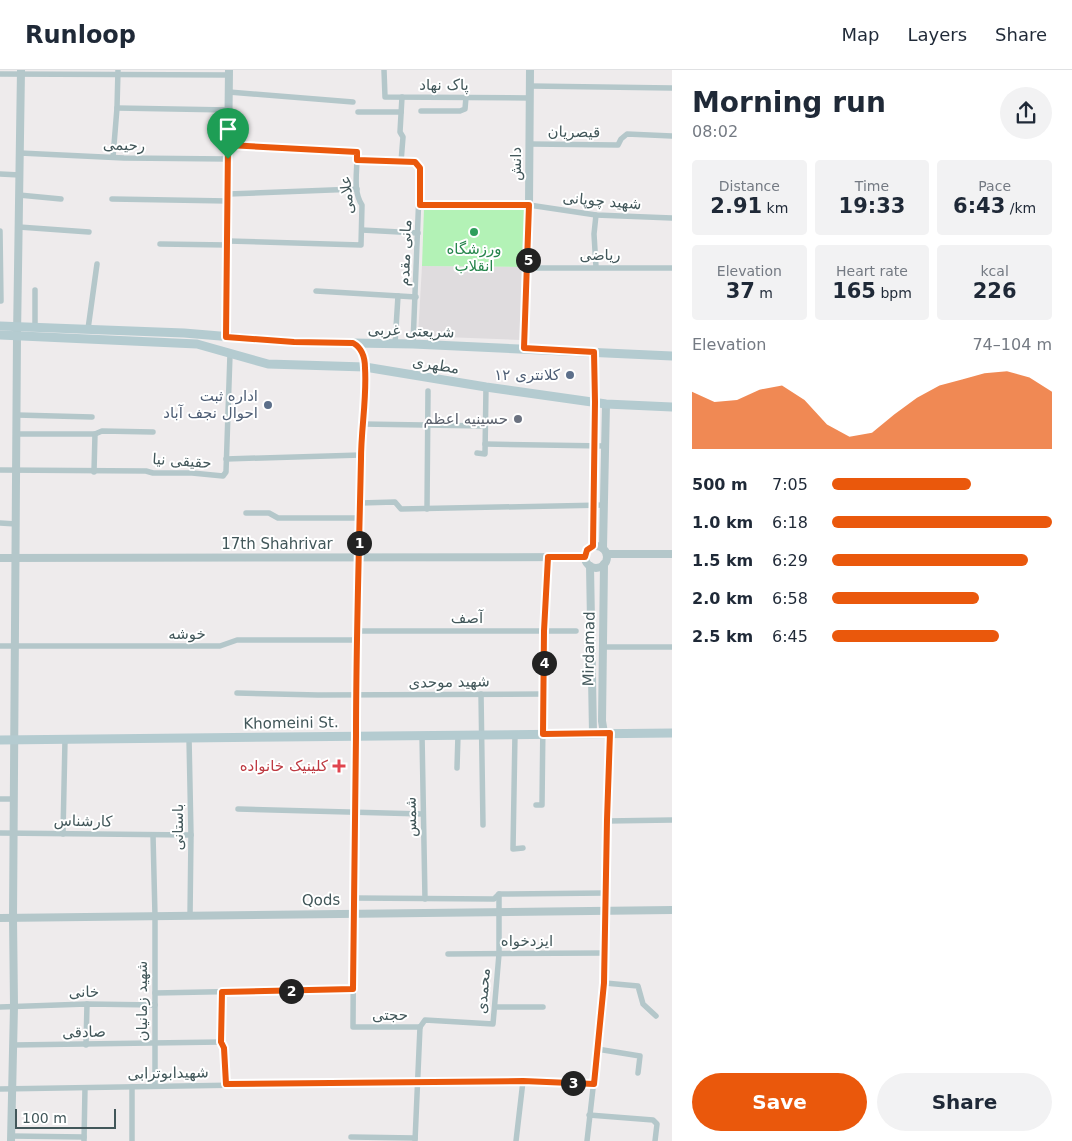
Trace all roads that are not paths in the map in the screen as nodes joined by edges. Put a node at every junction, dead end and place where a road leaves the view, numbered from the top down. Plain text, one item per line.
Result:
1 (384, 70) edge
2 (530, 70) edge
3 (21, 72) edge
4 (118, 73) edge
5 (229, 73) edge
6 (0, 74) edge
7 (530, 86) junction
8 (672, 88) edge
9 (229, 92) junction
10 (402, 97) junction
11 (466, 97) junction
12 (530, 98) junction
13 (353, 102) dead end
14 (117, 108) junction
15 (229, 110) junction
16 (421, 111) dead end
17 (358, 112) dead end
18 (401, 112) junction
19 (672, 136) edge
20 (530, 144) junction
21 (228, 145) junction
22 (20, 153) junction
23 (113, 157) junction
24 (228, 159) junction
25 (357, 160) junction
26 (401, 162) junction
27 (0, 174) edge
28 (20, 175) junction
29 (357, 189) junction
30 (20, 195) junction
31 (228, 197) junction
32 (60, 199) dead end
33 (112, 199) dead end
34 (420, 205) junction
35 (529, 205) junction
36 (596, 215) junction
37 (672, 218) edge
38 (19, 227) junction
39 (362, 230) junction
40 (1, 231) edge
41 (89, 232) dead end
42 (418, 233) junction
43 (228, 243) junction
44 (160, 244) dead end
45 (97, 264) dead end
46 (596, 267) junction
47 (528, 268) junction
48 (672, 268) edge
49 (0, 271) edge
50 (35, 290) dead end
51 (316, 291) dead end
52 (398, 296) junction
53 (416, 297) junction
54 (1, 301) edge
55 (0, 326) edge
56 (17, 326) junction
57 (35, 327) junction
58 (88, 329) junction
59 (0, 335) edge
60 (17, 336) junction
61 (226, 337) junction
62 (353, 343) junction
63 (372, 343) junction
64 (395, 344) junction
65 (413, 344) junction
66 (524, 348) junction
67 (594, 352) junction
68 (230, 354) junction
69 (672, 356) edge
70 (365, 366) junction
71 (486, 387) junction
72 (595, 390) junction
73 (428, 391) dead end
74 (595, 402) junction
75 (606, 404) junction
76 (672, 407) edge
77 (17, 415) junction
78 (92, 417) dead end
79 (362, 424) junction
80 (427, 425) junction
81 (485, 426) junction
82 (153, 432) dead end
83 (17, 434) junction
84 (95, 434) junction
85 (485, 444) junction
86 (594, 446) junction
87 (605, 446) junction
88 (477, 453) dead end
89 (361, 455) junction
90 (226, 459) junction
91 (0, 470) edge
92 (17, 470) junction
93 (94, 472) junction
94 (360, 503) junction
95 (594, 505) junction
96 (604, 505) junction
97 (427, 509) junction
98 (246, 513) dead end
99 (360, 518) junction
100 (0, 523) edge
101 (16, 524) junction
102 (593, 546) junction
103 (605, 551) junction
104 (672, 554) edge
105 (548, 557) junction
106 (585, 557) junction
107 (0, 558) edge
108 (16, 558) junction
109 (359, 558) junction
110 (604, 564) junction
111 (590, 566) junction
112 (358, 631) junction
113 (544, 631) junction
114 (576, 631) dead end
115 (358, 640) junction
116 (0, 646) edge
117 (15, 646) junction
118 (603, 647) junction
119 (672, 647) edge
120 (237, 693) dead end
121 (481, 694) junction
122 (544, 694) junction
123 (355, 695) junction
124 (592, 733) junction
125 (607, 733) junction
126 (672, 733) edge
127 (514, 734) junction
128 (543, 734) junction
129 (422, 735) junction
130 (458, 735) junction
131 (481, 735) junction
132 (356, 736) junction
133 (189, 738) junction
134 (0, 740) edge
135 (14, 740) junction
136 (65, 740) junction
137 (457, 768) dead end
138 (0, 799) edge
139 (14, 799) junction
140 (536, 805) dead end
141 (238, 809) dead end
142 (355, 812) junction
143 (423, 814) junction
144 (607, 820) junction
145 (672, 820) edge
146 (483, 825) dead end
147 (0, 833) edge
148 (14, 833) junction
149 (63, 834) junction
150 (152, 835) junction
151 (191, 835) junction
152 (523, 848) dead end
153 (606, 893) junction
154 (499, 894) junction
155 (353, 898) junction
156 (424, 899) junction
157 (672, 910) edge
158 (606, 911) junction
159 (498, 912) junction
160 (353, 914) junction
161 (155, 916) junction
162 (190, 916) junction
163 (0, 918) edge
164 (13, 918) junction
165 (605, 953) junction
166 (448, 954) dead end
167 (499, 954) junction
168 (604, 983) junction
169 (353, 989) junction
170 (222, 992) junction
171 (155, 993) junction
172 (87, 1004) junction
173 (155, 1004) junction
174 (0, 1006) edge
175 (14, 1006) junction
176 (494, 1007) junction
177 (543, 1007) dead end
178 (656, 1016) dead end
179 (420, 1027) junction
180 (221, 1042) junction
181 (155, 1043) junction
182 (13, 1045) junction
183 (86, 1045) junction
184 (597, 1049) junction
185 (638, 1073) dead end
186 (523, 1081) junction
187 (418, 1082) junction
188 (226, 1084) junction
189 (594, 1084) junction
190 (155, 1086) junction
191 (132, 1087) junction
192 (0, 1088) edge
193 (12, 1088) junction
194 (85, 1088) junction
195 (589, 1115) junction
196 (352, 1137) dead end
197 (11, 1139) edge
198 (84, 1139) edge
199 (415, 1140) edge
200 (132, 1141) edge
201 (516, 1141) edge
202 (587, 1141) edge
203 (655, 1141) edge

1 - 10 street, پاک نهاد
2 - 7 street, دانش
3 - 4 street
3 - 6 street
3 - 22 street
4 - 5 street
4 - 14 street
5 - 9 street
7 - 8 street
7 - 12 street, دانش
9 - 13 street
9 - 15 street
10 - 11 street, پاک نهاد
10 - 18 street
11 - 12 street, پاک نهاد
11 - 16 street
12 - 20 street, دانش
14 - 15 street
14 - 23 street
15 - 21 street
17 - 18 street
18 - 26 street
19 - 20 street, قیصریان
20 - 35 street, دانش
21 - 24 street
21 - 25 street, علامی
22 - 23 street, رحیمی
22 - 28 street
23 - 24 street, رحیمی
24 - 31 street
25 - 26 street, مانی مقدم
25 - 29 street, علامی
26 - 34 street, مانی مقدم
27 - 28 street
28 - 30 street
29 - 31 street
29 - 39 street, علامی
30 - 32 street
30 - 38 street
31 - 33 street
31 - 43 street
34 - 35 street, شهید چوپانی
34 - 42 street, مانی مقدم
35 - 36 street, شهید چوپانی
35 - 47 street, دانش
36 - 37 street, شهید چوپانی
36 - 46 street
38 - 41 street
38 - 56 street
39 - 42 street
39 - 43 street, علامی
40 - 49 street
42 - 53 street, مانی مقدم
43 - 44 street
43 - 61 street
45 - 58 street
46 - 47 street, ریاضی
46 - 48 street, ریاضی
47 - 66 street, دانش
49 - 54 street
50 - 57 street
51 - 52 street
52 - 53 street
52 - 64 street
53 - 65 street, مانی مقدم
55 - 56 main road, شریعتی غربی
56 - 57 main road, شریعتی غربی
56 - 60 street
57 - 58 main road, شریعتی غربی
58 - 61 main road, شریعتی غربی
59 - 60 main road
60 - 68 main road, مطهری
60 - 77 street
61 - 62 main road, شریعتی غربی
62 - 63 main road, شریعتی غربی
62 - 70 street
63 - 64 main road, شریعتی غربی
63 - 70 street
64 - 65 main road, شریعتی غربی
65 - 66 main road, شریعتی غربی
66 - 67 main road, شریعتی غربی
67 - 69 main road, شریعتی غربی
67 - 72 street
68 - 70 main road, مطهری
68 - 90 street, حقیقی نیا
70 - 71 main road, مطهری
70 - 79 street
71 - 74 main road, مطهری
71 - 81 street
72 - 74 street
72 - 75 street
73 - 80 street
74 - 75 main road, مطهری
74 - 86 street
75 - 76 main road, مطهری
75 - 87 street
77 - 78 street
77 - 83 street
79 - 80 street
79 - 89 street
80 - 81 street
80 - 97 street
81 - 85 street
82 - 84 street
83 - 84 street
83 - 92 street
84 - 93 street
85 - 86 street
85 - 88 street
86 - 87 street
86 - 95 street
87 - 96 street
89 - 90 street
89 - 94 street
90 - 93 street, حقیقی نیا
91 - 92 street, حقیقی نیا
92 - 93 street, حقیقی نیا
92 - 101 street
94 - 97 street
94 - 99 street
95 - 96 street
95 - 97 street
95 - 102 street
96 - 103 street
98 - 99 street
99 - 109 street
100 - 101 street
101 - 108 street
102 - 103 street
102 - 106 street
103 - 104 street
103 - 110 street
105 - 106 street, 17th Shahrivar
105 - 109 street, 17th Shahrivar
105 - 113 street
106 - 111 street
107 - 108 street, 17th Shahrivar
108 - 109 street, 17th Shahrivar
108 - 117 street
109 - 112 street
110 - 111 street
110 - 118 street, Mirdamad
111 - 124 street
112 - 113 street, آصف
112 - 115 street
113 - 114 street, آصف
113 - 122 street
115 - 117 street, خوشه
115 - 123 street
116 - 117 street, خوشه
117 - 135 street
118 - 119 street
118 - 125 street, Mirdamad
120 - 123 street, شهید موحدی
121 - 122 street, شهید موحدی
121 - 123 street, شهید موحدی
121 - 131 street
122 - 128 street
123 - 132 street
124 - 125 main road, Khomeini St.
124 - 128 main road, Khomeini St.
125 - 126 main road, Khomeini St.
125 - 144 street
127 - 128 main road, Khomeini St.
127 - 131 main road, Khomeini St.
127 - 152 street
128 - 140 street
129 - 130 main road, Khomeini St.
129 - 132 main road, Khomeini St.
129 - 143 street, شمس
130 - 131 main road, Khomeini St.
130 - 137 street
131 - 146 street
132 - 133 main road, Khomeini St.
132 - 142 street, حجتی
133 - 136 main road, Khomeini St.
133 - 151 street, باستانی
134 - 135 main road, Khomeini St.
135 - 136 main road, Khomeini St.
135 - 139 street
136 - 149 street
138 - 139 street
139 - 148 street
141 - 142 street
142 - 143 street
142 - 155 street, حجتی
143 - 156 street, شمس
144 - 145 street
144 - 153 street
147 - 148 street, کارشناس
148 - 149 street, کارشناس
148 - 164 street
149 - 150 street, کارشناس
150 - 151 street, کارشناس
150 - 161 street
151 - 162 street, باستانی
153 - 154 street
153 - 158 street
154 - 156 street
154 - 159 street, محمدی
155 - 156 street
155 - 160 street, حجتی
157 - 158 street, Qods
158 - 159 street, Qods
158 - 165 street
159 - 160 street, Qods
159 - 167 street, محمدی
160 - 162 street, Qods
160 - 169 street, حجتی
161 - 162 street, Qods
161 - 164 street, Qods
161 - 171 street, شهید زمانیان
163 - 164 street, Qods
164 - 175 street
165 - 167 street, ایزدخواه
165 - 168 street
166 - 167 street, ایزدخواه
167 - 176 street, محمدی
168 - 178 street
168 - 184 street
169 - 170 street
169 - 179 street, حجتی
170 - 171 street
170 - 180 street
171 - 173 street, شهید زمانیان
172 - 173 street, خانی
172 - 175 street, خانی
172 - 183 street
173 - 181 street, شهید زمانیان
174 - 175 street
175 - 182 street
176 - 177 street
176 - 179 street, محمدی
179 - 187 street
180 - 181 street, صادقی
180 - 188 street
181 - 183 street, صادقی
181 - 190 street, شهید زمانیان
182 - 183 street, صادقی
182 - 193 street
184 - 185 street
184 - 189 street
186 - 187 street, شهیدابوترابی
186 - 189 street, شهیدابوترابی
186 - 201 street
187 - 188 street, شهیدابوترابی
187 - 199 street
188 - 190 street, شهیدابوترابی
189 - 195 street
190 - 191 street, شهیدابوترابی
191 - 194 street, شهیدابوترابی
191 - 200 street
192 - 193 street, شهیدابوترابی
193 - 194 street, شهیدابوترابی
193 - 197 street
194 - 198 street
195 - 202 street
195 - 203 street
196 - 199 street
197 - 198 street

